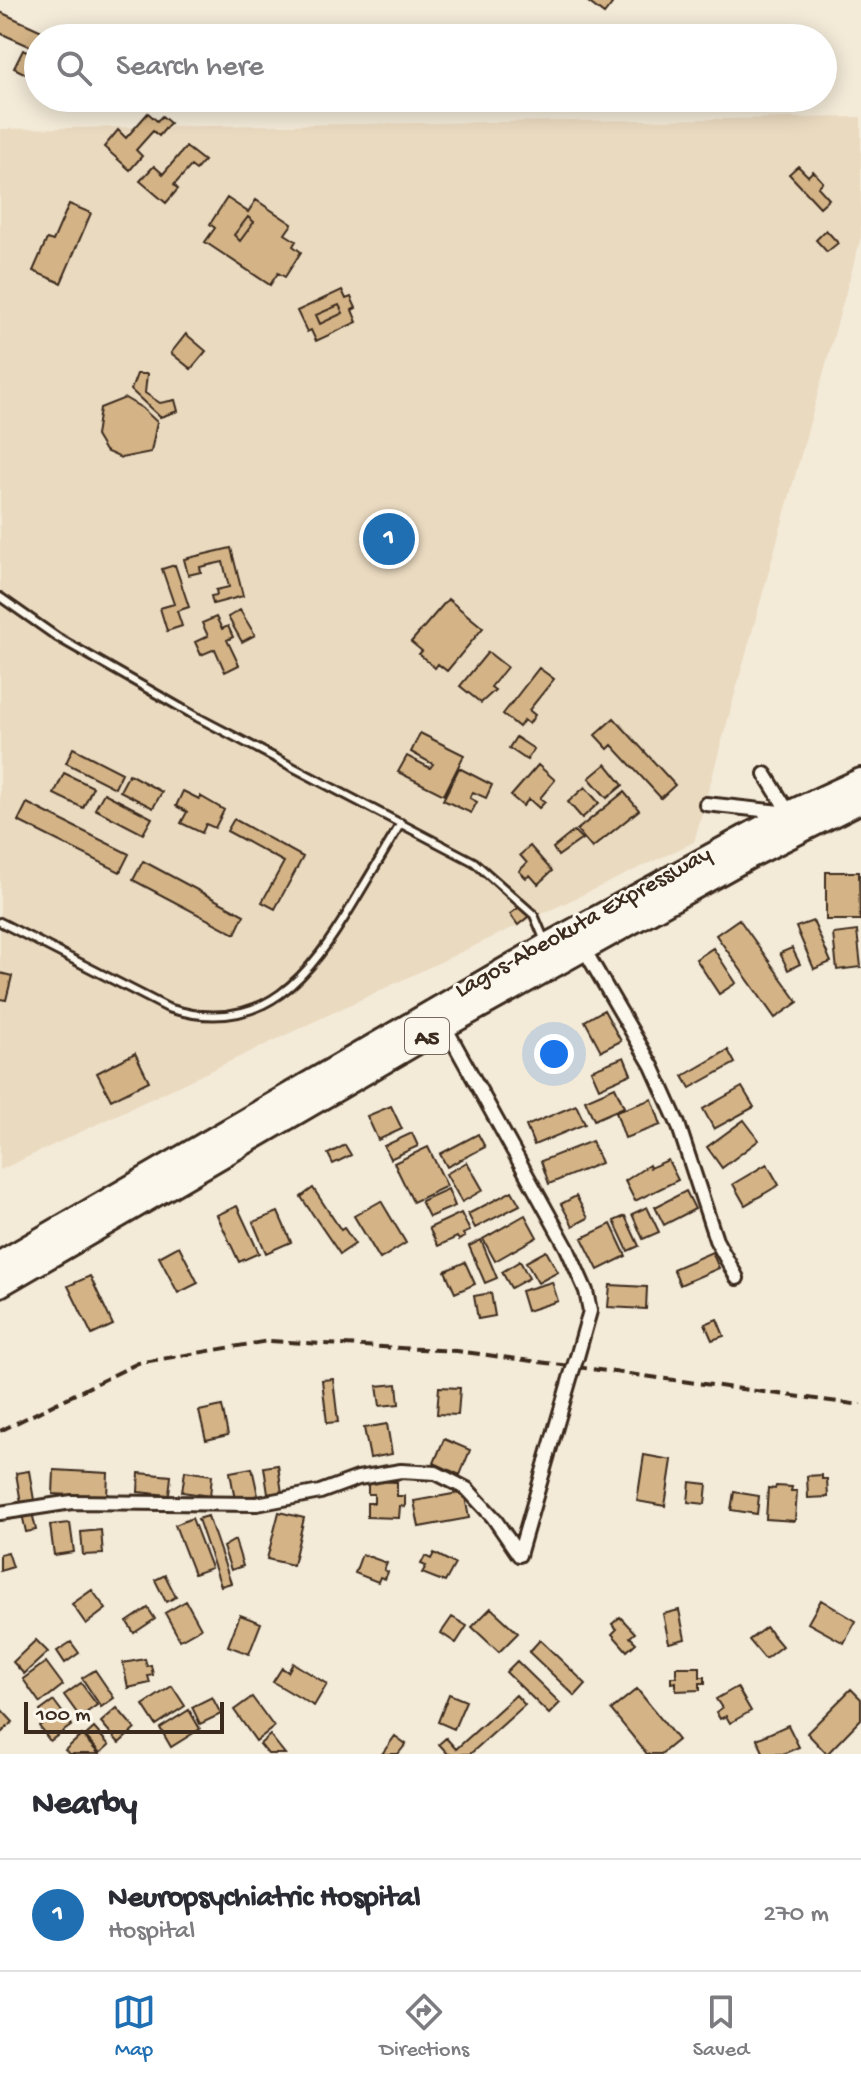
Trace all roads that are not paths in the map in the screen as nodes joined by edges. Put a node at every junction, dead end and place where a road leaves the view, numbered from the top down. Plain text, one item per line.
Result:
1 (0, 597) edge
2 (765, 774) dead end
3 (861, 780) edge
4 (861, 801) edge
5 (706, 804) dead end
6 (789, 813) junction
7 (401, 823) junction
8 (0, 922) edge
9 (547, 945) junction
10 (584, 949) junction
11 (447, 1025) junction
12 (0, 1263) edge
13 (737, 1278) dead end
14 (0, 1285) edge
15 (0, 1513) edge

1 - 7 lane
2 - 6 street
3 - 6 highway, Lagos-Abeokuta Expressway / A5
4 - 10 highway, Lagos-Abeokuta Expressway / A5
5 - 6 street
6 - 9 highway, Lagos-Abeokuta Expressway / A5
7 - 8 lane
7 - 9 lane
9 - 12 highway, Lagos-Abeokuta Expressway / A5
10 - 11 highway, Lagos-Abeokuta Expressway / A5
10 - 13 street
11 - 14 highway, Lagos-Abeokuta Expressway / A5
11 - 15 street, bridge

